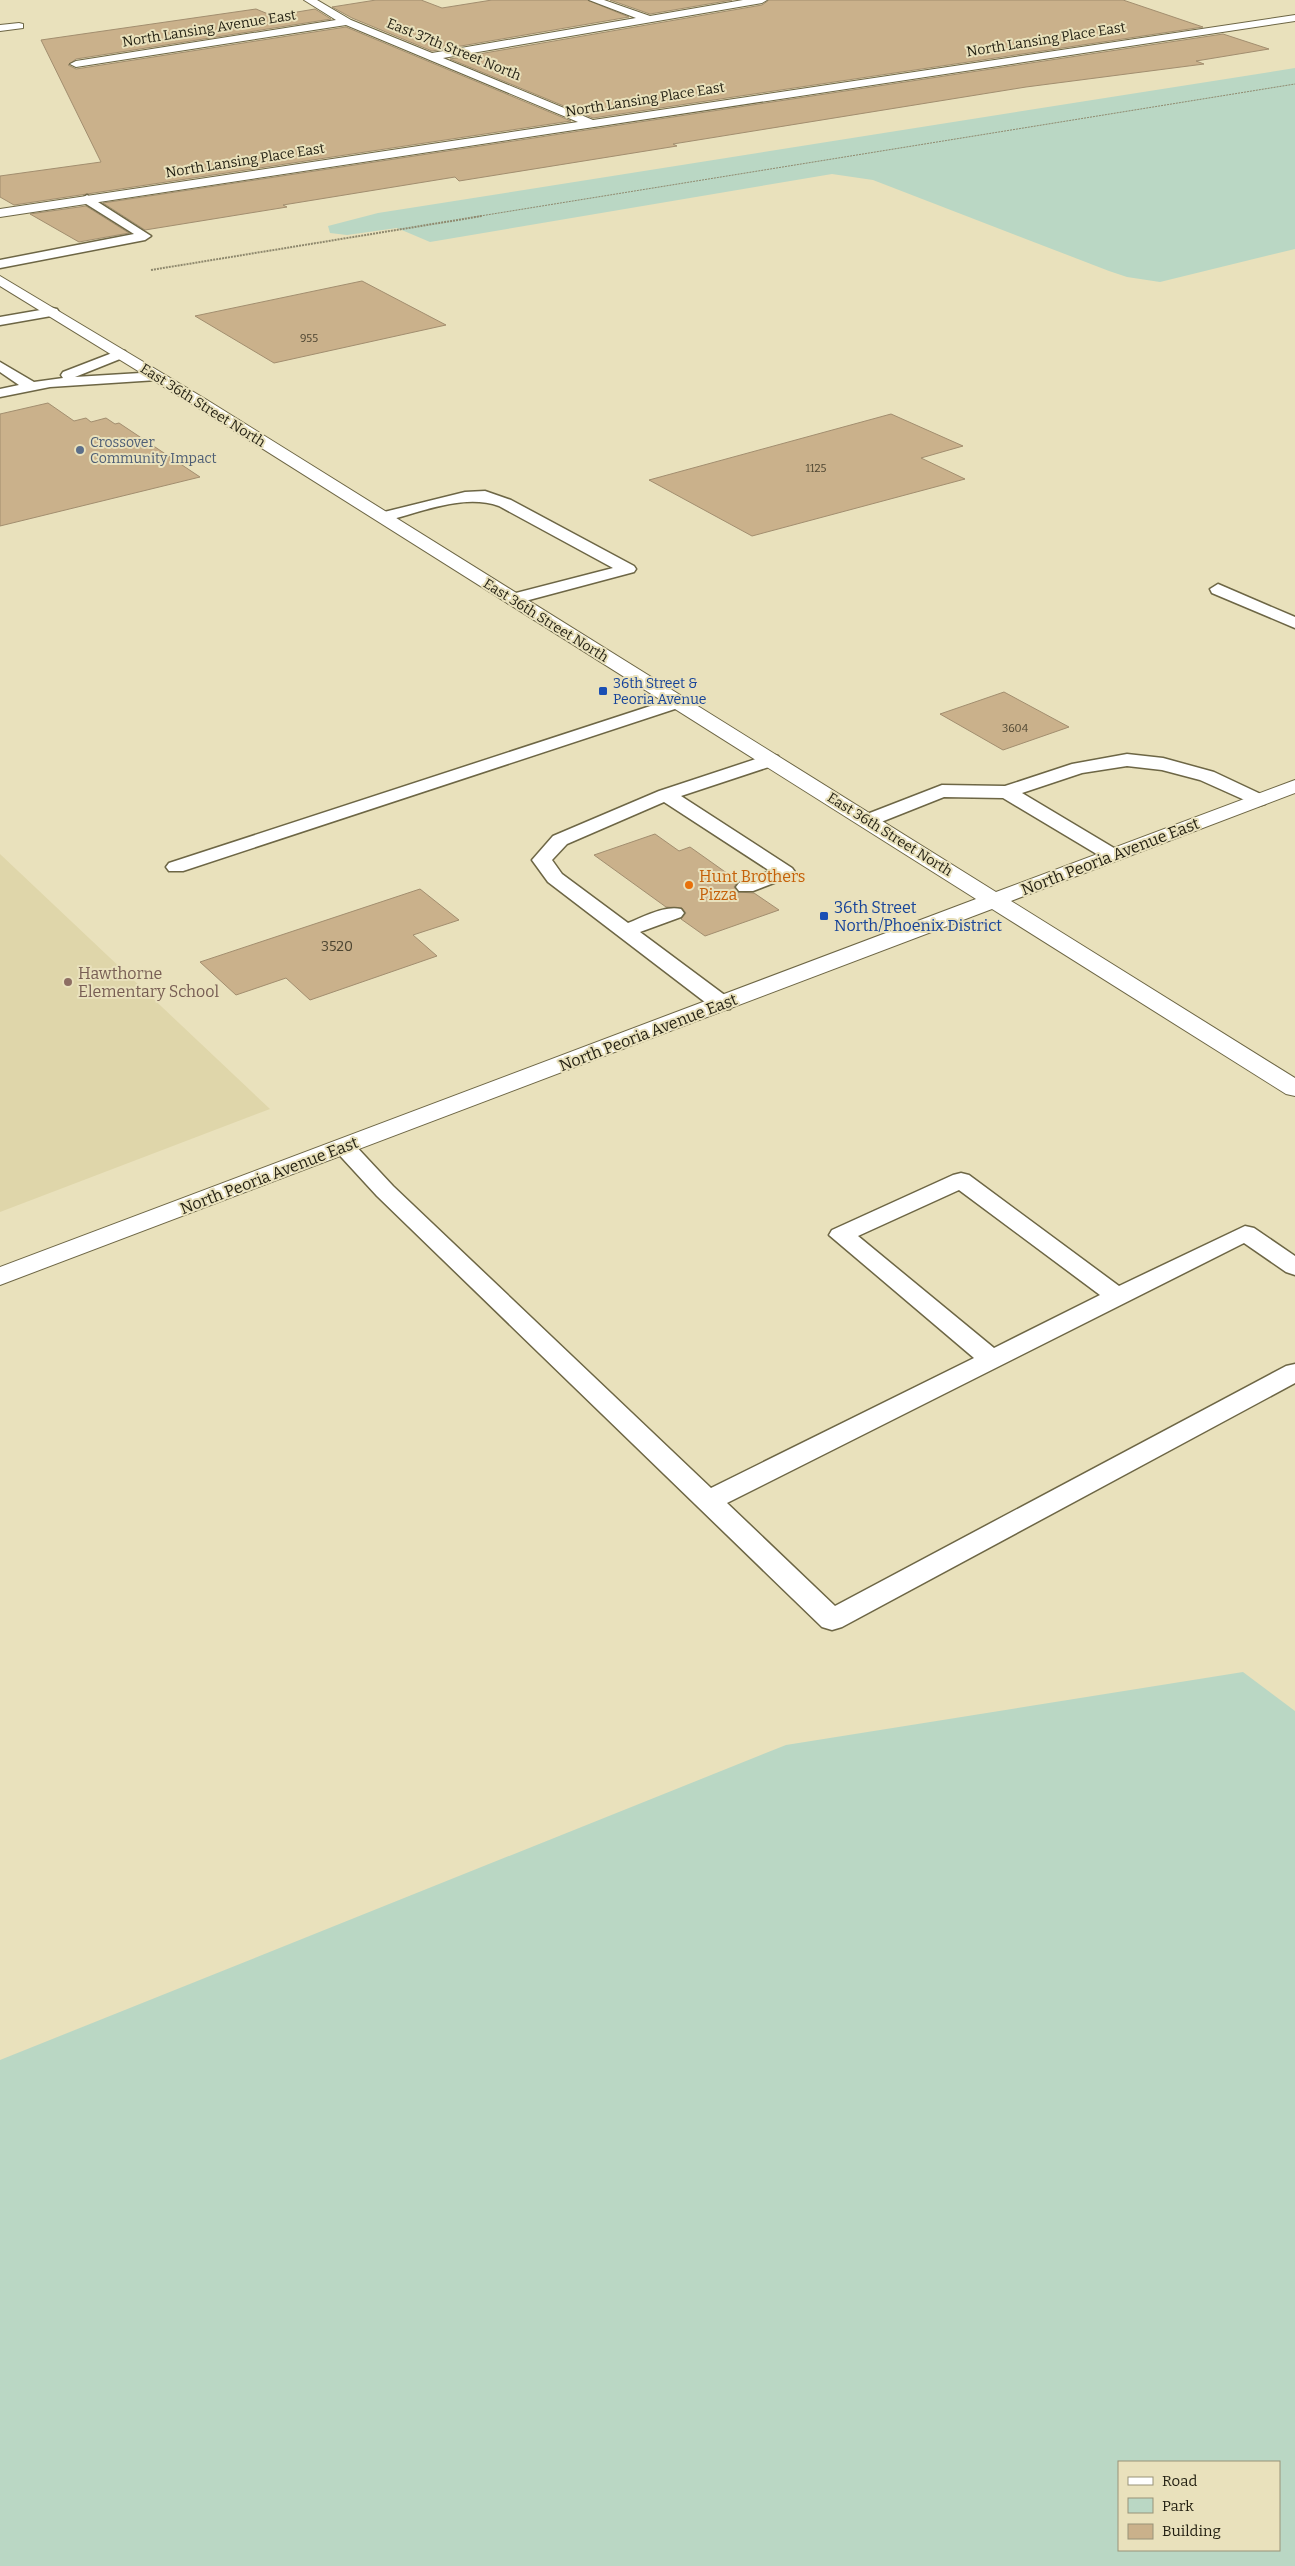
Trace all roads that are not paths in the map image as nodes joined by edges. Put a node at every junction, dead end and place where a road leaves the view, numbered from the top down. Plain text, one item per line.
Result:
1 (309, 0) edge
2 (594, 0) edge
3 (762, 0) edge
4 (1295, 18) edge
5 (649, 19) junction
6 (347, 22) junction
7 (19, 26) dead end
8 (0, 28) edge
9 (434, 56) junction
10 (76, 64) dead end
11 (590, 123) junction
12 (87, 199) junction
13 (0, 213) edge
14 (0, 264) edge
15 (0, 280) edge
16 (52, 312) junction
17 (0, 321) edge
18 (120, 354) junction
19 (0, 366) edge
20 (157, 376) junction
21 (50, 383) junction
22 (31, 386) junction
23 (0, 393) edge
24 (382, 517) junction
25 (1218, 589) dead end
26 (514, 599) junction
27 (1295, 623) edge
28 (678, 702) junction
29 (771, 760) junction
30 (1295, 786) edge
31 (1007, 792) junction
32 (666, 795) junction
33 (1258, 800) junction
34 (869, 820) junction
35 (1112, 855) junction
36 (176, 867) dead end
37 (746, 886) dead end
38 (996, 900) junction
39 (674, 913) dead end
40 (625, 931) junction
41 (722, 1004) junction
42 (1295, 1089) edge
43 (344, 1147) junction
44 (1295, 1268) edge
45 (0, 1277) edge
46 (1117, 1296) junction
47 (992, 1359) junction
48 (1295, 1372) edge
49 (708, 1501) junction

1 - 6 street, East 37th Street North
2 - 5 street
3 - 5 street
4 - 11 street, North Lansing Place East
5 - 9 street
6 - 9 street, East 37th Street North
6 - 10 street, North Lansing Avenue East
7 - 8 street
9 - 11 street, East 37th Street North
11 - 12 street, North Lansing Place East
12 - 13 street, North Lansing Place East
12 - 14 lane
15 - 16 street, East 36th Street North
16 - 17 lane
16 - 18 street, East 36th Street North
18 - 20 street, East 36th Street North
18 - 21 lane
19 - 22 lane
20 - 21 lane
20 - 24 street, East 36th Street North
21 - 22 lane
22 - 23 lane
24 - 26 street, East 36th Street North
24 - 26 lane
25 - 27 lane
26 - 28 street, East 36th Street North
28 - 29 street, East 36th Street North
28 - 36 lane
29 - 32 lane
29 - 34 street, East 36th Street North
30 - 33 street, North Peoria Avenue East
31 - 33 lane
31 - 34 lane
31 - 35 lane
32 - 37 lane
32 - 40 lane
33 - 35 street, North Peoria Avenue East
34 - 38 street, East 36th Street North
35 - 38 street, North Peoria Avenue East
38 - 41 street, North Peoria Avenue East
38 - 42 street, East 36th Street North
39 - 40 lane
40 - 41 lane
41 - 43 street, North Peoria Avenue East
43 - 45 street, North Peoria Avenue East
43 - 49 lane
44 - 46 lane
46 - 47 lane
46 - 47 lane
47 - 49 lane
48 - 49 lane

